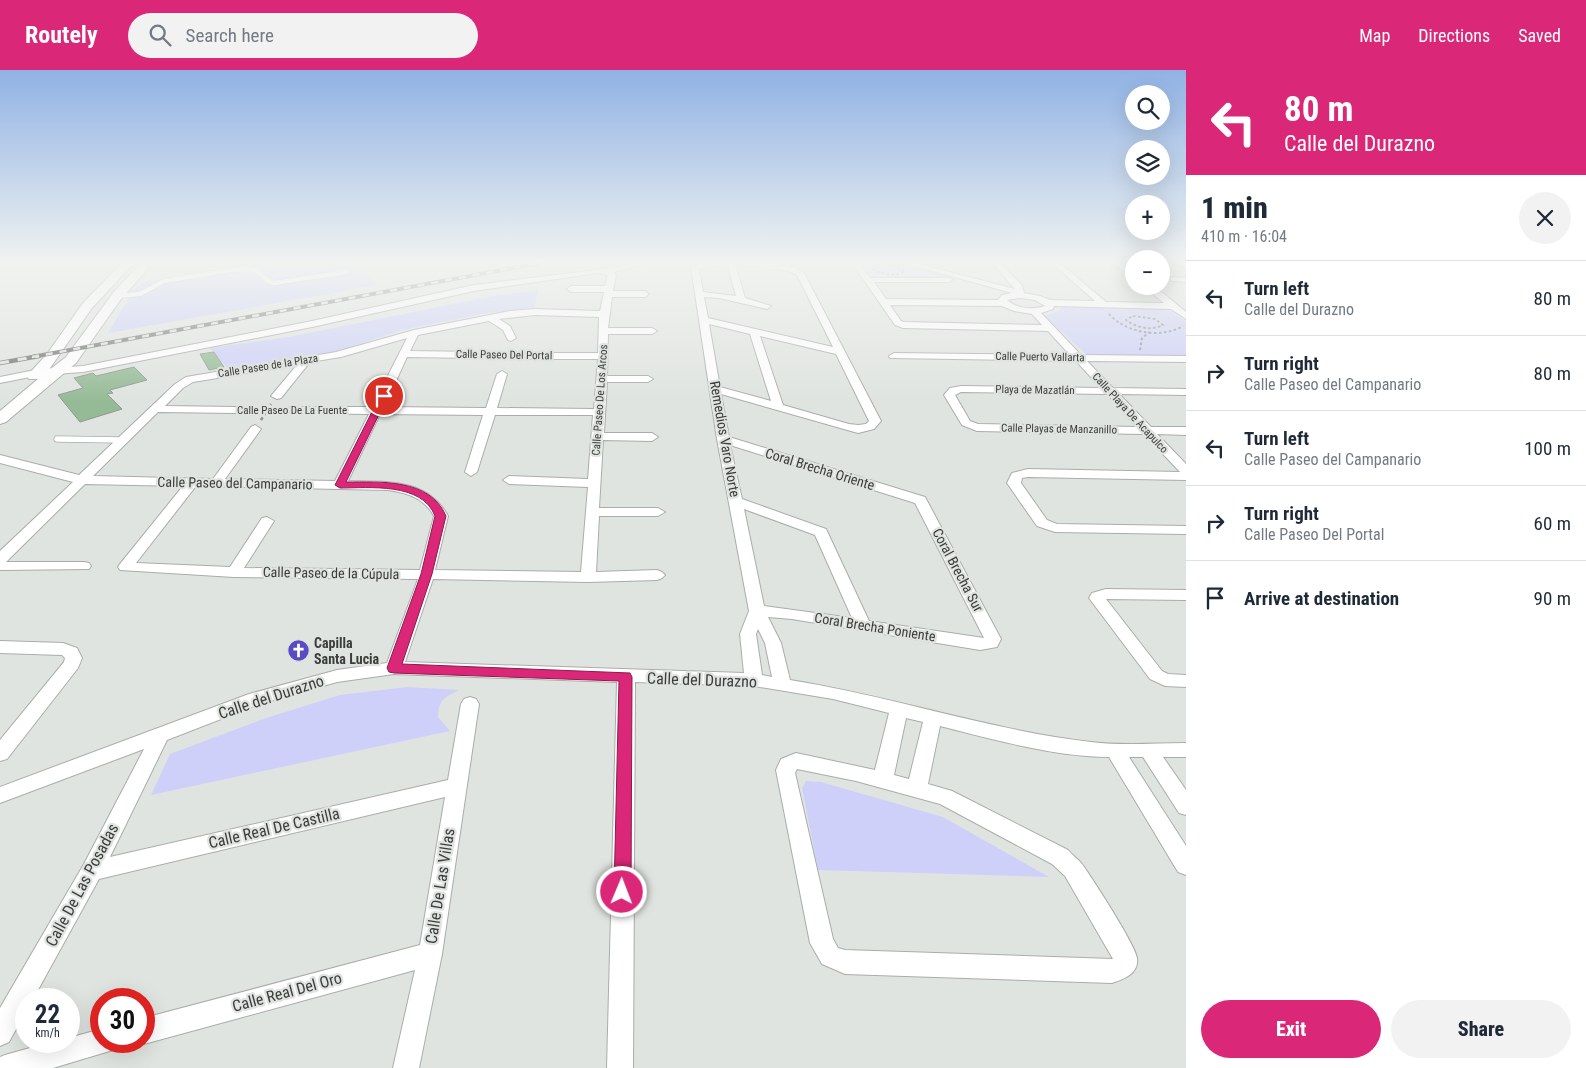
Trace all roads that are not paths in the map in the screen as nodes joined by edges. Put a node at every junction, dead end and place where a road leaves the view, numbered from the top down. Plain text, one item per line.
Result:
1 (85, 310) edge
2 (108, 310) edge
3 (377, 310) edge
4 (605, 310) edge
5 (701, 310) edge
6 (819, 310) edge
7 (890, 310) edge
8 (1026, 310) edge
9 (1045, 310) edge
10 (1034, 311) junction
11 (604, 314) junction
12 (491, 318) junction
13 (703, 320) junction
14 (1049, 328) junction
15 (604, 331) junction
16 (652, 331) dead end
17 (754, 332) junction
18 (414, 333) junction
19 (510, 338) dead end
20 (840, 352) junction
21 (405, 354) junction
22 (476, 355) road end
23 (527, 356) road end
24 (604, 356) junction
25 (894, 356) dead end
26 (1078, 357) junction
27 (1186, 360) edge
28 (305, 362) junction
29 (50, 366) junction
30 (502, 374) dead end
31 (602, 379) junction
32 (648, 379) dead end
33 (0, 380) edge
34 (716, 389) junction
35 (962, 389) joint
36 (1109, 391) junction
37 (1186, 392) edge
38 (277, 396) road end
39 (0, 402) edge
40 (778, 407) junction
41 (155, 409) junction
42 (235, 410) road end
43 (290, 410) road end
44 (377, 410) junction
45 (490, 410) junction
46 (599, 412) junction
47 (0, 419) edge
48 (256, 429) road end
49 (1146, 430) junction
50 (1186, 431) edge
51 (598, 436) junction
52 (652, 437) dead end
53 (57, 439) dead end
54 (723, 439) junction
55 (122, 440) junction
56 (0, 460) edge
57 (0, 470) edge
58 (39, 470) junction
59 (1186, 471) edge
60 (471, 472) dead end
61 (1186, 476) edge
62 (82, 480) junction
63 (510, 480) dead end
64 (192, 483) junction
65 (216, 483) junction
66 (594, 483) junction
67 (340, 485) junction
68 (917, 498) joint
69 (735, 501) junction
70 (593, 512) junction
71 (658, 512) dead end
72 (267, 521) dead end
73 (1186, 530) edge
74 (0, 559) edge
75 (0, 566) edge
76 (84, 566) dead end
77 (234, 572) junction
78 (427, 574) junction
79 (657, 575) dead end
80 (588, 577) junction
81 (1186, 596) edge
82 (757, 611) junction
83 (863, 625) junction
84 (991, 643) joint
85 (0, 647) edge
86 (394, 668) junction
87 (626, 677) junction
88 (754, 680) junction
89 (1186, 681) edge
90 (782, 684) junction
91 (470, 704) dead end
92 (899, 709) junction
93 (933, 717) junction
94 (160, 735) junction
95 (1114, 750) junction
96 (1148, 750) junction
97 (1186, 750) edge
98 (0, 754) edge
99 (883, 780) junction
100 (456, 786) junction
101 (917, 789) junction
102 (0, 795) edge
103 (1186, 807) edge
104 (1186, 865) edge
105 (92, 871) junction
106 (430, 954) junction
107 (155, 1028) edge
108 (0, 1033) edge
109 (90, 1045) edge
110 (5, 1068) edge
111 (406, 1068) edge
112 (620, 1068) edge

1 - 29 main road
2 - 29 main road
3 - 29 street
4 - 11 street, Calle Paseo De Los Arcos
5 - 13 street, Remedios Varo Norte
6 - 20 street
7 - 14 street
8 - 10 street
9 - 10 street
10 - 14 street, Calle Playa De Acapulco
11 - 12 street, Calle Paseo de la Plaza
11 - 15 street, Calle Paseo De Los Arcos
12 - 18 street, Calle Paseo de la Plaza
12 - 19 street
13 - 17 street
13 - 34 street, Remedios Varo Norte
14 - 26 street, Calle Playa De Acapulco
15 - 16 street
15 - 24 street, Calle Paseo De Los Arcos
17 - 20 street
17 - 40 street
18 - 21 street
18 - 28 street, Calle Paseo de la Plaza
20 - 40 street
21 - 22 street, Calle Paseo Del Portal
21 - 44 street
23 - 24 street, Calle Paseo Del Portal
24 - 31 street, Calle Paseo De Los Arcos
25 - 26 street, Calle Puerto Vallarta
26 - 27 street, Calle Puerto Vallarta
26 - 36 street, Calle Playa De Acapulco
28 - 38 street
28 - 41 street, Calle Paseo de la Plaza
29 - 33 street
29 - 39 main road
29 - 47 main road
30 - 45 street
31 - 32 street
31 - 46 street, Calle Paseo De Los Arcos
34 - 40 street
34 - 54 street, Remedios Varo Norte
35 - 36 street, Playa de Mazatlán
35 - 49 street, Calle Playas de Manzanillo
36 - 37 street, Playa de Mazatlán
36 - 49 street, Calle Playa De Acapulco
41 - 42 street, Calle Paseo De La Fuente
41 - 55 street, Calle Paseo de la Plaza
43 - 44 street, Calle Paseo De La Fuente
44 - 45 street, Calle Paseo De La Fuente
44 - 67 street
45 - 46 street, Calle Paseo De La Fuente
45 - 60 street
46 - 51 street, Calle Paseo De Los Arcos
48 - 65 street
49 - 50 street, Calle Playas de Manzanillo
49 - 59 street, Calle Playa De Acapulco
51 - 52 street
51 - 66 street, Calle Paseo De Los Arcos
53 - 55 lane
54 - 68 street, Coral Brecha Oriente
54 - 69 street, Remedios Varo Norte
55 - 62 street, Calle Paseo de la Plaza
56 - 58 street
57 - 58 street
58 - 62 street, Calle Paseo del Campanario
61 - 73 street, Calle Playa De Acapulco
62 - 64 street, Calle Paseo del Campanario
62 - 74 street, Calle Paseo de la Plaza
63 - 66 street
64 - 65 street, Calle Paseo del Campanario
64 - 77 street, Calle Paseo de la Cúpula
65 - 67 street, Calle Paseo del Campanario
66 - 70 street, Calle Paseo De Los Arcos
67 - 78 street, Calle Paseo del Campanario
68 - 84 street, Coral Brecha Sur
69 - 82 street, Remedios Varo Norte
69 - 83 street
70 - 71 street
70 - 80 street, Calle Paseo De Los Arcos
72 - 77 street
75 - 76 street
77 - 78 street, Calle Paseo de la Cúpula
78 - 80 street, Calle Paseo de la Cúpula
78 - 86 street, Calle Paseo del Campanario
79 - 80 street, Calle Paseo de la Cúpula
81 - 89 street
82 - 83 street, Coral Brecha Poniente
82 - 88 street
82 - 90 street, Remedios Varo Norte
83 - 84 street, Coral Brecha Poniente
85 - 98 street
86 - 87 street, Calle del Durazno
86 - 94 street, Calle del Durazno
87 - 88 street, Calle del Durazno
87 - 112 street
88 - 90 street, Calle del Durazno
90 - 92 street, Calle del Durazno
91 - 100 street, Calle De Las Villas
92 - 93 street, Calle del Durazno
92 - 99 street
93 - 95 street, Calle del Durazno
93 - 101 street
94 - 102 street, Calle del Durazno
94 - 105 street, Calle De Las Posadas
95 - 96 street, Calle del Durazno
95 - 104 street
96 - 97 street, Calle del Durazno
96 - 103 street
99 - 101 street
99 - 101 street
100 - 105 street, Calle Real De Castilla
100 - 106 street, Calle De Las Villas
105 - 108 street, Calle De Las Posadas
106 - 107 street, Calle Real Del Oro
106 - 111 street, Calle De Las Villas
109 - 110 street

